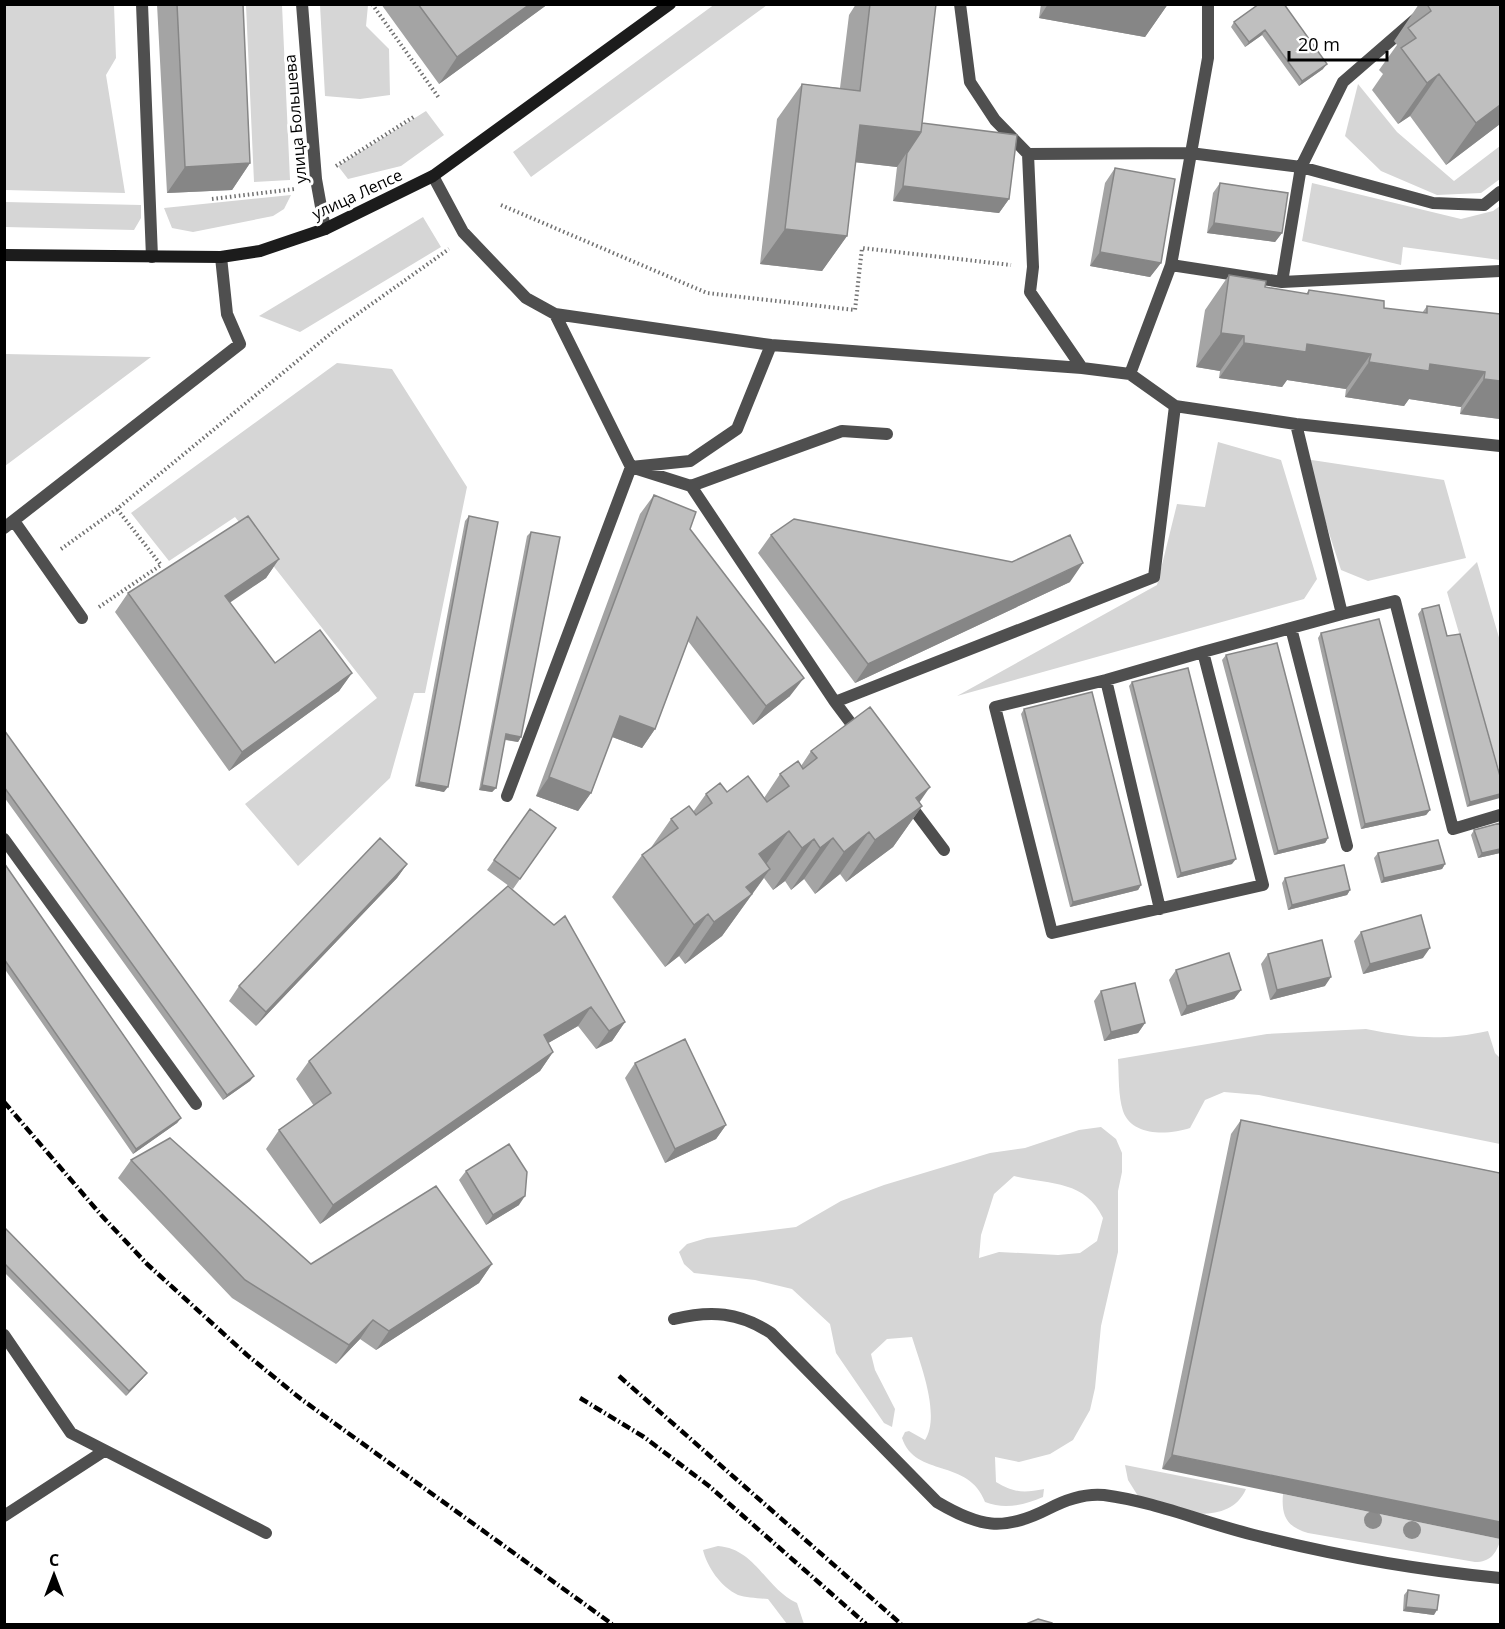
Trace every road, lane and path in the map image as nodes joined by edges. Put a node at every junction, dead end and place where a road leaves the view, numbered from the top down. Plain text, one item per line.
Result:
1 (142, 4) edge
2 (302, 4) edge
3 (372, 4) edge
4 (670, 4) edge
5 (960, 4) edge
6 (1208, 4) edge
7 (1433, 4) edge
8 (440, 98) dead end
9 (415, 116) dead end
10 (1190, 153) junction
11 (1028, 154) junction
12 (1301, 167) junction
13 (433, 176) junction
14 (316, 179) junction
15 (300, 188) dead end
16 (1500, 192) edge
17 (212, 199) edge
18 (501, 205) dead end
19 (326, 229) junction
20 (463, 232) junction
21 (4, 255) edge
22 (152, 257) junction
23 (221, 257) junction
24 (1172, 265) junction
25 (1033, 267) junction
26 (1500, 271) edge
27 (1282, 282) junction
28 (555, 314) junction
29 (771, 345) junction
30 (1082, 368) junction
31 (1130, 375) junction
32 (1175, 406) junction
33 (1296, 424) junction
34 (886, 434) dead end
35 (1500, 446) edge
36 (631, 467) junction
37 (692, 486) junction
38 (117, 509) junction
39 (9, 524) edge
40 (43, 561) junction
41 (1342, 614) junction
42 (82, 618) joint
43 (1291, 628) junction
44 (1203, 652) junction
45 (1106, 680) junction
46 (835, 702) junction
47 (869, 748) edge
48 (903, 794) edge
49 (507, 796) dead end
50 (1500, 815) edge
51 (4, 839) edge
52 (1347, 846) dead end
53 (944, 850) dead end
54 (1160, 909) junction
55 (196, 1104) dead end
56 (674, 1319) dead end
57 (4, 1335) edge
58 (104, 1451) junction
59 (4, 1516) edge
60 (266, 1533) dead end
61 (1500, 1578) edge

1 - 22 street
2 - 14 street, улица Большева
3 - 8 path
4 - 13 main road, улица Лепсе
5 - 11 street
6 - 10 street
7 - 12 street
9 - 14 path
10 - 11 street
10 - 12 street
10 - 24 street
11 - 25 street
12 - 16 street
12 - 27 street
13 - 19 main road, улица Лепсе
13 - 20 street
14 - 19 street, улица Большева
15 - 17 path
18 - 25 path
19 - 23 main road, улица Лепсе
20 - 28 street
20 - 38 path
21 - 22 main road, улица Лепсе
22 - 23 main road, улица Лепсе
23 - 39 street
24 - 27 street
24 - 31 street
25 - 30 street
26 - 27 street
28 - 29 street
28 - 36 street
29 - 30 street
29 - 36 street
30 - 31 street
31 - 32 street
32 - 33 street
32 - 46 street
33 - 35 street
33 - 41 street
34 - 37 street
36 - 37 street
36 - 49 street
37 - 46 street
38 - 40 path
38 - 42 path
39 - 40 street
40 - 42 street
41 - 43 street
41 - 50 street
43 - 44 street
43 - 52 street
44 - 45 street
44 - 54 street
45 - 54 street
45 - 54 street
46 - 47 street
48 - 53 street
51 - 55 street
56 - 61 street
57 - 58 street
58 - 59 street
58 - 60 street

